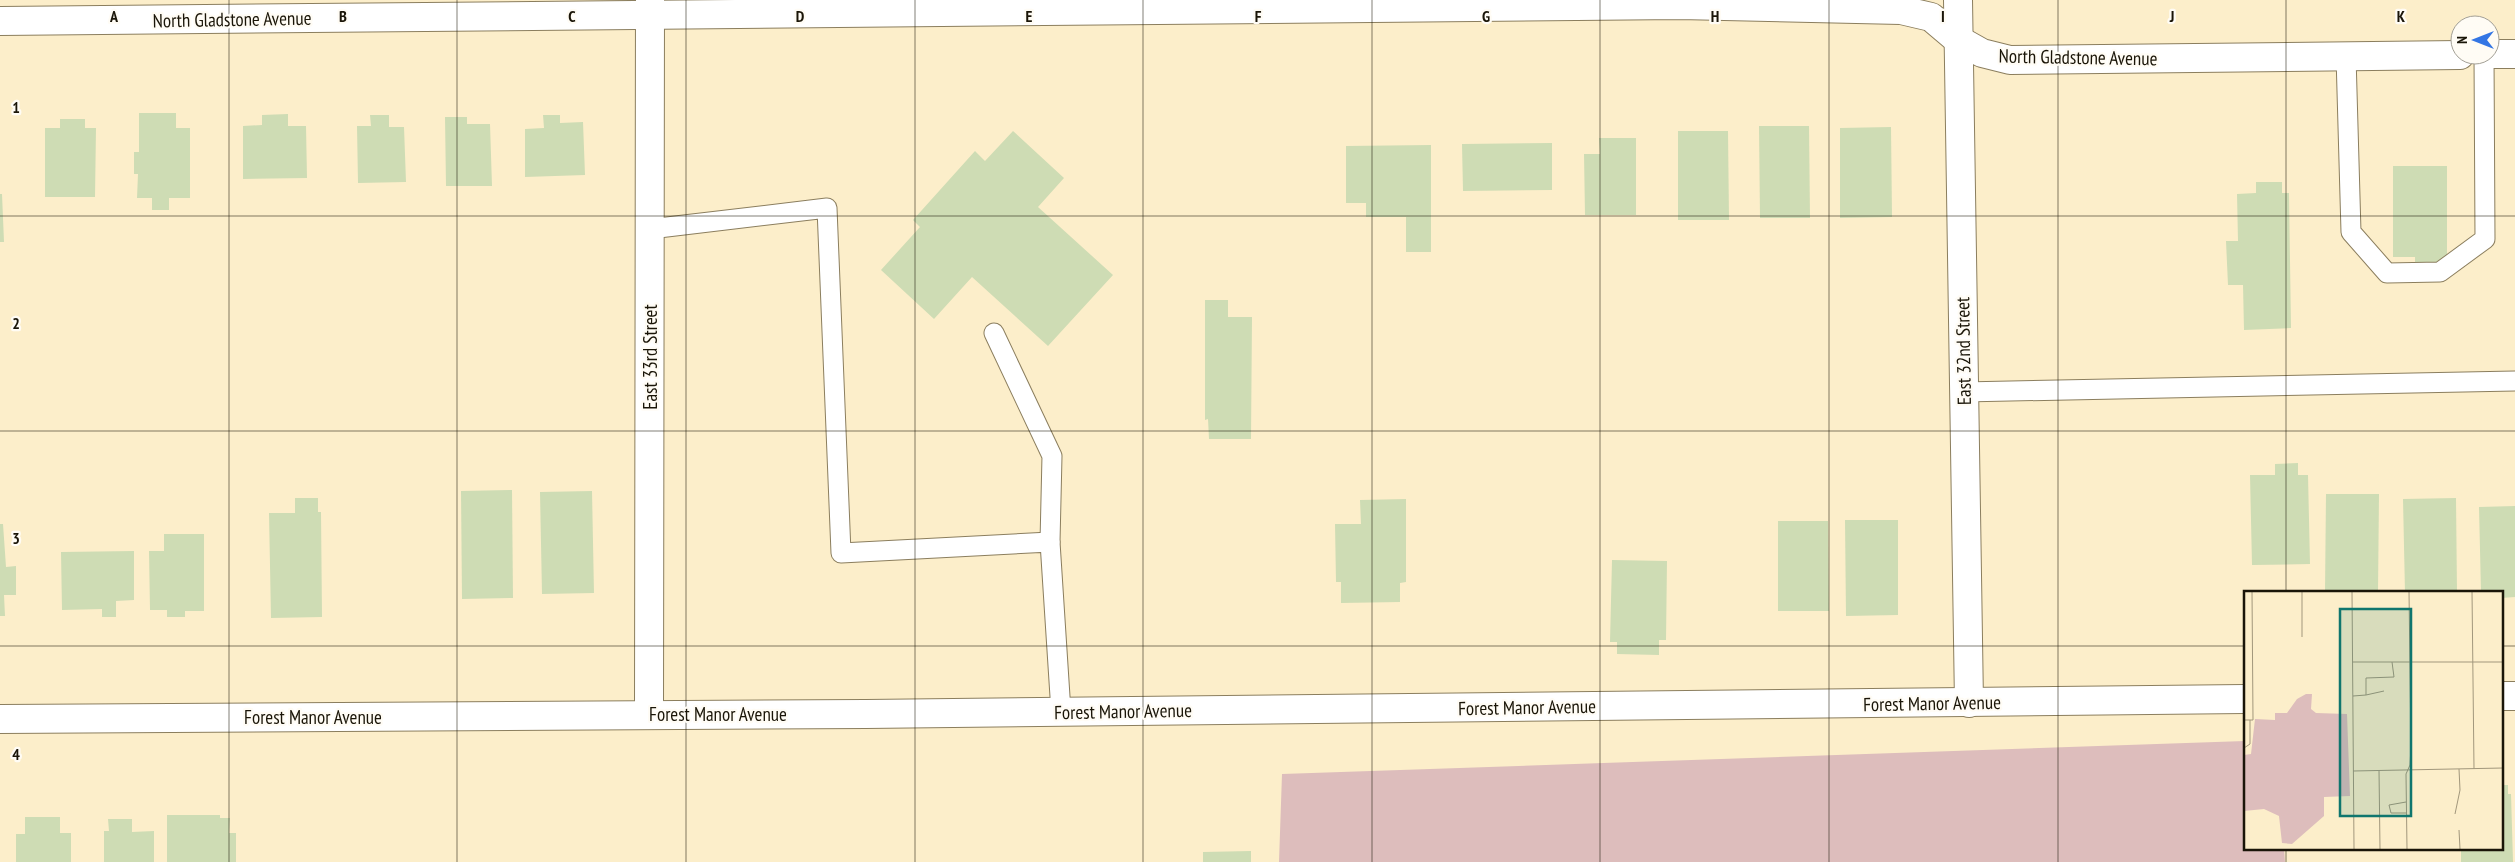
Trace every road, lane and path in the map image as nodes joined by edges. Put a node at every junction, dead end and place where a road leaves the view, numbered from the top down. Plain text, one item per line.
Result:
1 (1958, 0) edge
2 (650, 7) edge
3 (0, 21) edge
4 (1957, 39) junction
5 (2500, 54) edge
6 (2515, 54) edge
7 (2450, 55) edge
8 (2346, 56) junction
9 (2484, 65) edge
10 (650, 229) junction
11 (994, 333) dead end
12 (2515, 381) edge
13 (1964, 392) junction
14 (1050, 542) junction
15 (2502, 696) edge
16 (2515, 696) edge
17 (2244, 699) edge
18 (1969, 703) junction
19 (1061, 712) junction
20 (649, 714) junction
21 (0, 720) edge

1 - 4 street, East 32nd Street
2 - 3 street, North Gladstone Avenue
2 - 4 street, North Gladstone Avenue
2 - 10 street, East 33rd Street
4 - 8 street, North Gladstone Avenue
4 - 13 street, East 32nd Street
5 - 6 street
7 - 8 street, North Gladstone Avenue
8 - 9 lane
10 - 14 lane
10 - 20 street, East 33rd Street
11 - 14 lane
12 - 13 lane
13 - 18 street, East 32nd Street
14 - 19 lane
15 - 16 street
17 - 18 street, Forest Manor Avenue
18 - 19 street, Forest Manor Avenue
19 - 20 street, Forest Manor Avenue
20 - 21 street, Forest Manor Avenue

